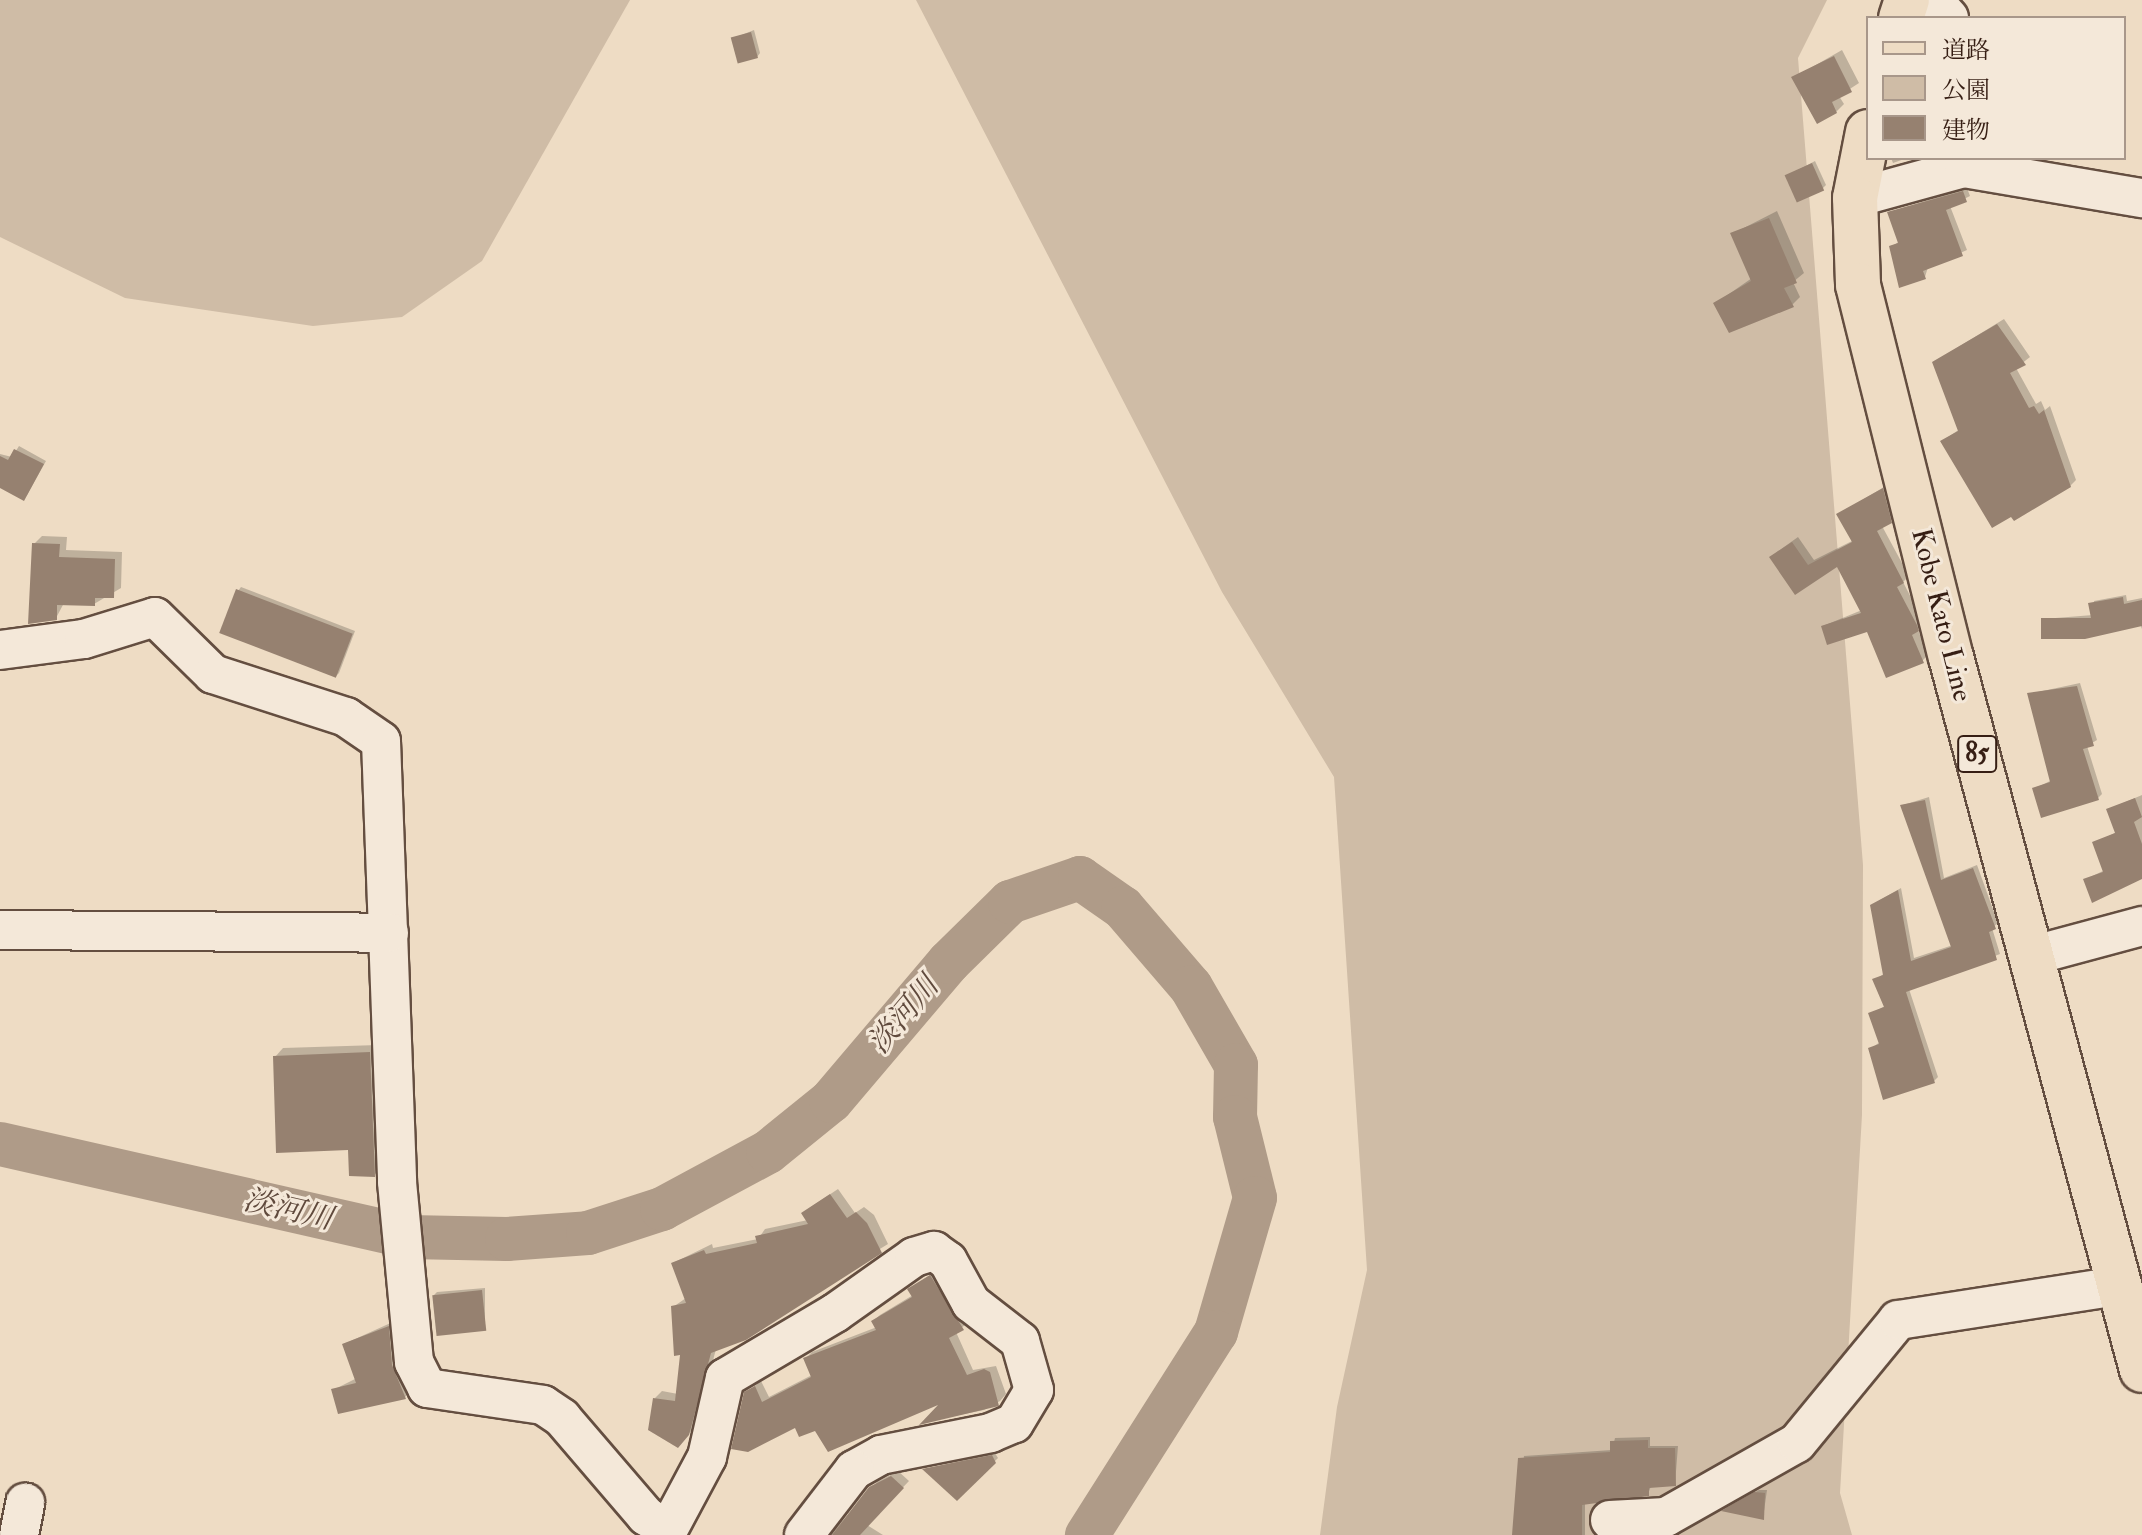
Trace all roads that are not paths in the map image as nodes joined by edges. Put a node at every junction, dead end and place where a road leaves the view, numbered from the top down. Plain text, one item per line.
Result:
1 (1933, 0) edge
2 (1947, 16) edge
3 (1866, 142) edge
4 (2058, 170) edge
5 (1855, 198) junction
6 (2142, 198) edge
7 (0, 650) edge
8 (2142, 926) edge
9 (0, 930) edge
10 (389, 933) junction
11 (2031, 956) junction
12 (2118, 1286) junction
13 (2142, 1370) edge
14 (1610, 1520) dead end
15 (667, 1532) edge
16 (804, 1535) edge

1 - 2 street
3 - 5 main road, Kobe Kato Line / 85
4 - 5 street
4 - 6 street
5 - 11 main road, Kobe Kato Line / 85
7 - 10 street
8 - 11 street
9 - 10 street
10 - 15 street
11 - 12 main road, Kobe Kato Line / 85
12 - 13 main road, Kobe Kato Line / 85
12 - 14 street
15 - 16 street

